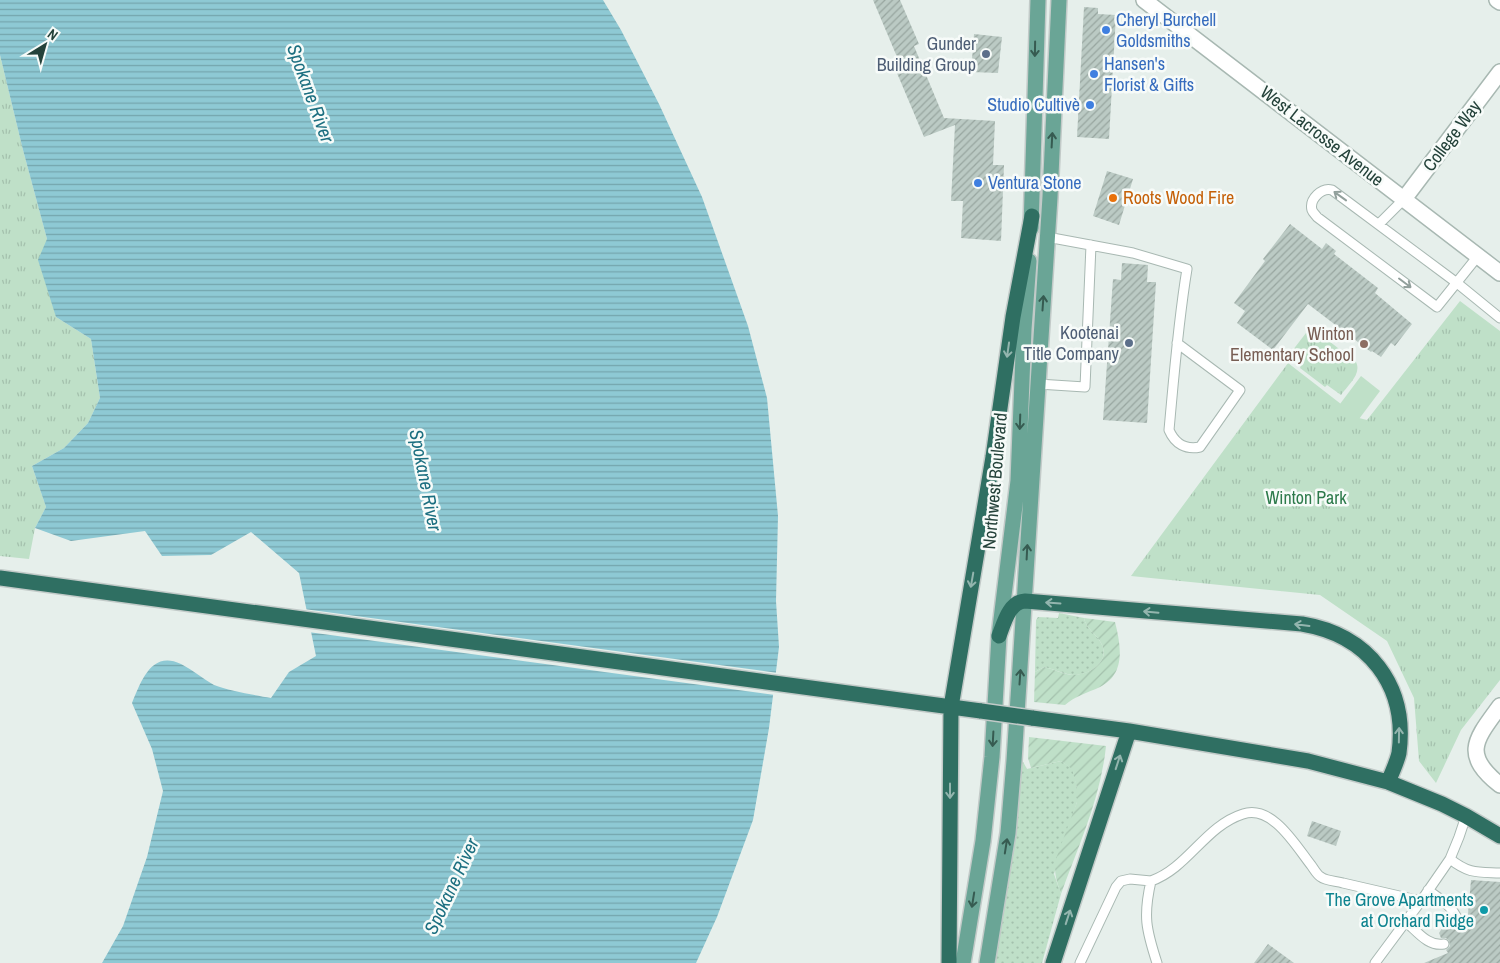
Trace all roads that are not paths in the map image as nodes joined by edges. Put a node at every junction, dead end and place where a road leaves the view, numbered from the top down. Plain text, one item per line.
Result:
1 (1038, 0) edge
2 (1059, 0) edge
3 (1144, 0) edge
4 (1497, 0) edge
5 (1500, 2) edge
6 (1500, 72) edge
7 (1404, 199) junction
8 (1032, 216) junction
9 (1379, 224) junction
10 (1047, 237) junction
11 (1091, 245) junction
12 (1478, 256) junction
13 (1500, 273) edge
14 (1457, 283) junction
15 (1500, 318) edge
16 (1177, 342) junction
17 (1038, 384) junction
18 (0, 578) edge
19 (1024, 601) junction
20 (999, 636) junction
21 (1500, 706) edge
22 (950, 707) junction
23 (1129, 731) junction
24 (1388, 782) junction
25 (1500, 785) edge
26 (1466, 816) junction
27 (1500, 836) edge
28 (1450, 859) junction
29 (1500, 873) edge
30 (1151, 881) junction
31 (1428, 890) junction
32 (1421, 901) junction
33 (1406, 922) junction
34 (1459, 925) dead end
35 (1444, 944) dead end
36 (949, 963) edge
37 (963, 963) edge
38 (987, 963) edge
39 (1053, 963) edge
40 (1080, 963) edge
41 (1157, 963) edge
42 (1376, 963) edge

1 -> 8 main road, Northwest Boulevard
10 -> 2 main road, Northwest Boulevard
3 - 7 street, West Lacrosse Avenue
4 - 5 street
6 - 7 street, College Way
7 - 9 lane
7 - 12 street, West Lacrosse Avenue
8 -> 20 main road, Northwest Boulevard
8 -> 22 highway
9 - 14 lane
9 -> 14 lane
10 - 11 lane
17 -> 10 main road, Northwest Boulevard
11 - 16 lane
11 - 17 lane
12 - 13 street, West Lacrosse Avenue
12 - 14 lane
14 - 15 lane
16 - 16 lane
19 -> 17 main road, Northwest Boulevard
18 - 22 highway
19 - 20 highway
24 -> 19 highway
38 -> 19 main road, Northwest Boulevard
20 -> 37 main road, Northwest Boulevard
21 - 25 street
22 - 23 highway, bridge
22 -> 36 highway
23 - 24 highway
39 -> 23 highway
24 - 26 highway
26 - 27 highway
26 - 28 lane
28 - 29 lane
28 - 31 lane
30 - 32 lane
30 - 40 lane
30 - 41 lane
31 - 32 lane
31 - 34 lane
32 - 33 lane
33 - 35 lane
33 - 42 lane

